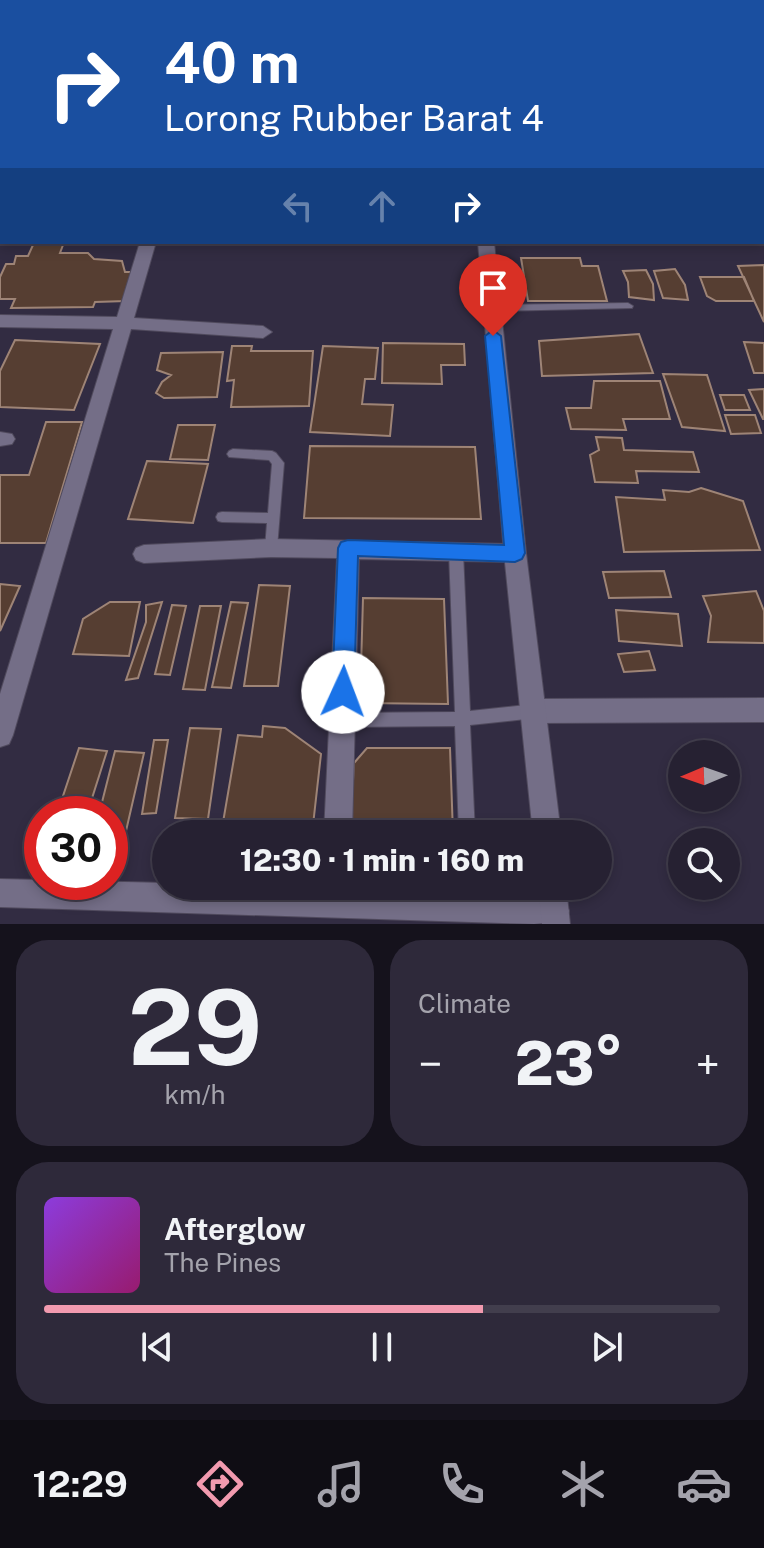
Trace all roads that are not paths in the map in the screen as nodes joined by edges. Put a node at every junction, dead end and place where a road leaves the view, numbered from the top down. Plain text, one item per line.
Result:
1 (147, 244) edge
2 (486, 244) edge
3 (628, 306) dead end
4 (492, 308) junction
5 (0, 321) edge
6 (122, 323) junction
7 (263, 332) dead end
8 (233, 454) dead end
9 (222, 517) dead end
10 (272, 518) junction
11 (271, 548) junction
12 (348, 548) junction
13 (456, 552) junction
14 (515, 553) junction
15 (144, 554) dead end
16 (764, 710) edge
17 (535, 711) junction
18 (462, 719) junction
19 (2, 720) edge
20 (342, 720) junction
21 (338, 820) edge
22 (466, 820) edge
23 (546, 820) edge
24 (0, 893) edge
25 (152, 893) edge
26 (501, 900) edge
27 (554, 907) edge

1 - 6 street
2 - 4 street
3 - 4 lane
4 - 14 street
5 - 6 street
6 - 7 street
6 - 19 street
8 - 10 lane
9 - 10 lane
10 - 11 lane
11 - 12 street
11 - 15 street
12 - 13 street
12 - 20 street
13 - 14 street
13 - 18 lane
14 - 17 street
16 - 17 street
17 - 18 lane
17 - 23 street
18 - 20 lane
18 - 22 lane
20 - 21 street
24 - 25 street
26 - 27 street

